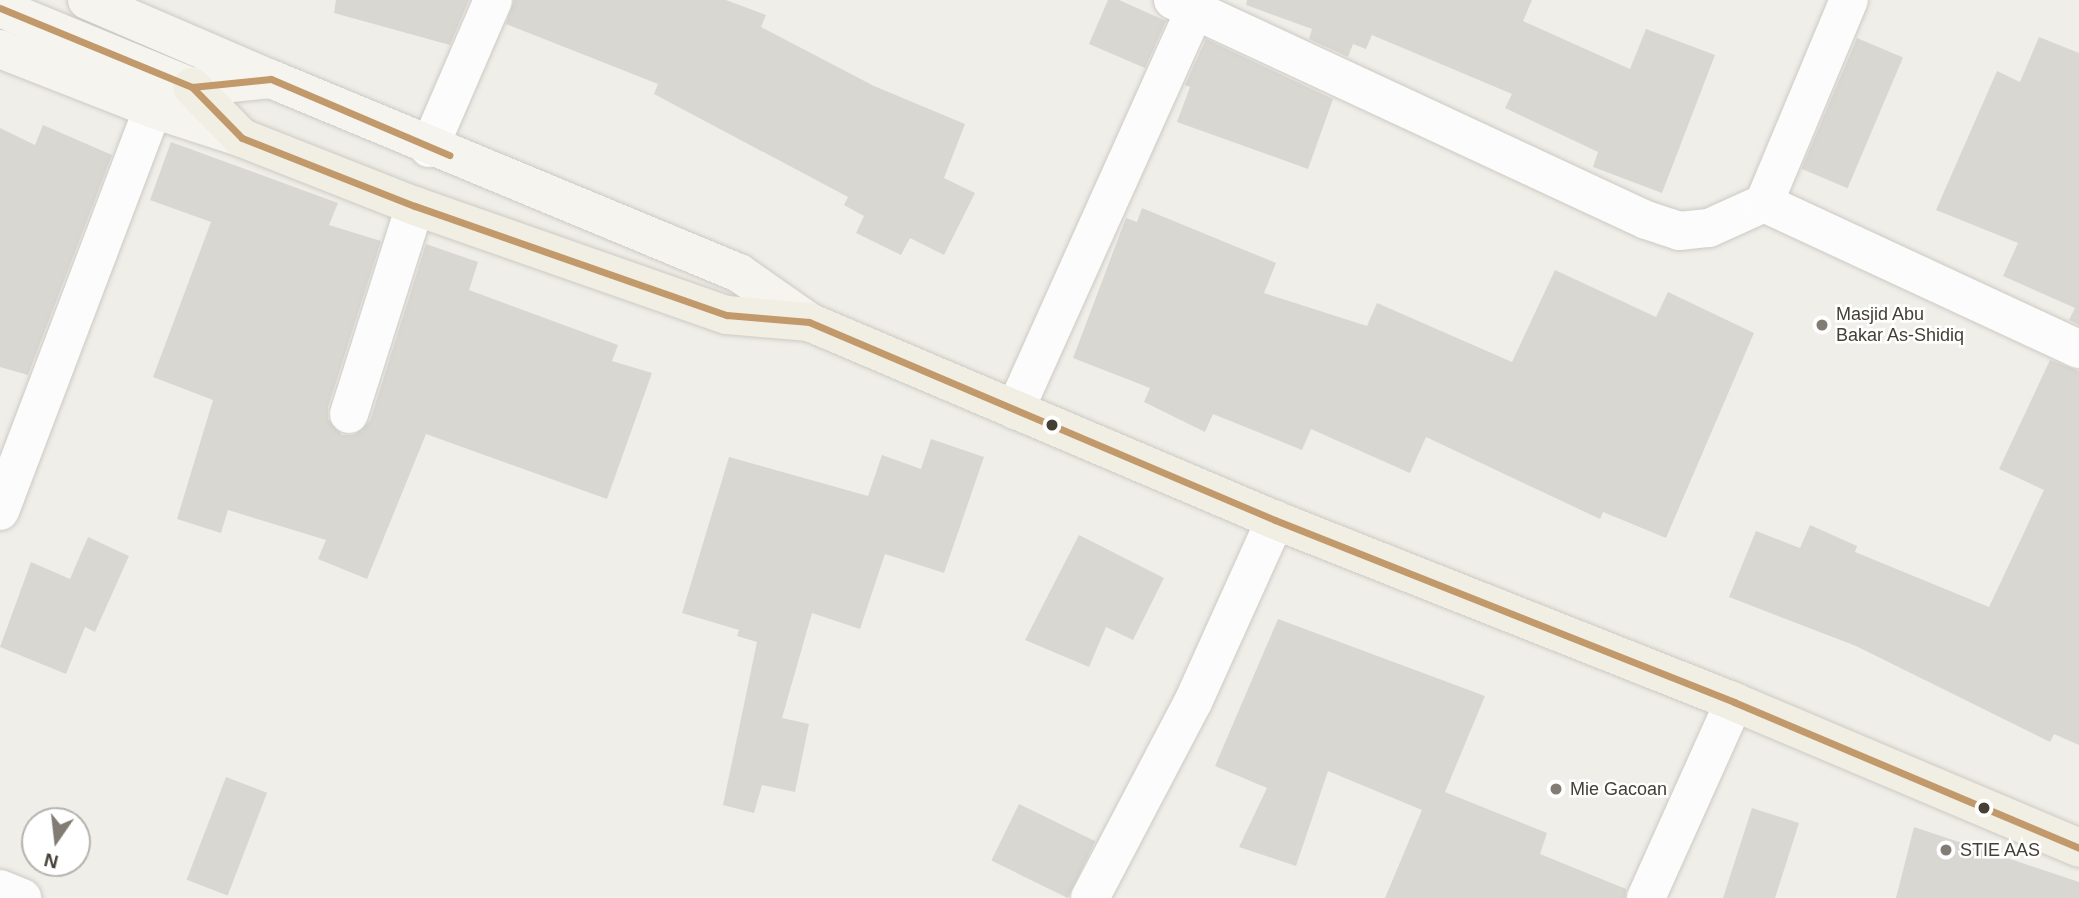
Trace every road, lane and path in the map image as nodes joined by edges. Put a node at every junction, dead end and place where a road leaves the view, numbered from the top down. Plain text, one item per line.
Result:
1 (87, 0) edge
2 (493, 0) edge
3 (1849, 0) edge
4 (1184, 5) edge
5 (0, 8) edge
6 (0, 49) edge
7 (271, 79) junction
8 (192, 87) junction
9 (153, 109) junction
10 (242, 138) junction
11 (429, 148) junction
12 (1764, 203) junction
13 (415, 206) junction
14 (809, 322) junction
15 (2079, 349) edge
16 (1016, 410) junction
17 (349, 414) dead end
18 (0, 511) edge
19 (1275, 520) junction
20 (1734, 702) junction
21 (2079, 848) edge
22 (0, 889) edge
23 (22, 898) edge
24 (1090, 898) edge
25 (1646, 898) edge

1 - 7 main road
2 - 11 street
3 - 12 street
4 - 12 street
4 - 16 street
5 - 8 main road
6 - 9 main road
7 - 8 main road
7 - 11 main road
8 - 10 main road
9 - 10 main road
9 - 18 street
10 - 13 main road
11 - 14 main road
12 - 15 street
13 - 14 main road
13 - 17 street
14 - 16 main road
16 - 19 main road
19 - 20 main road
19 - 24 street
20 - 21 main road
20 - 25 street
22 - 23 street

